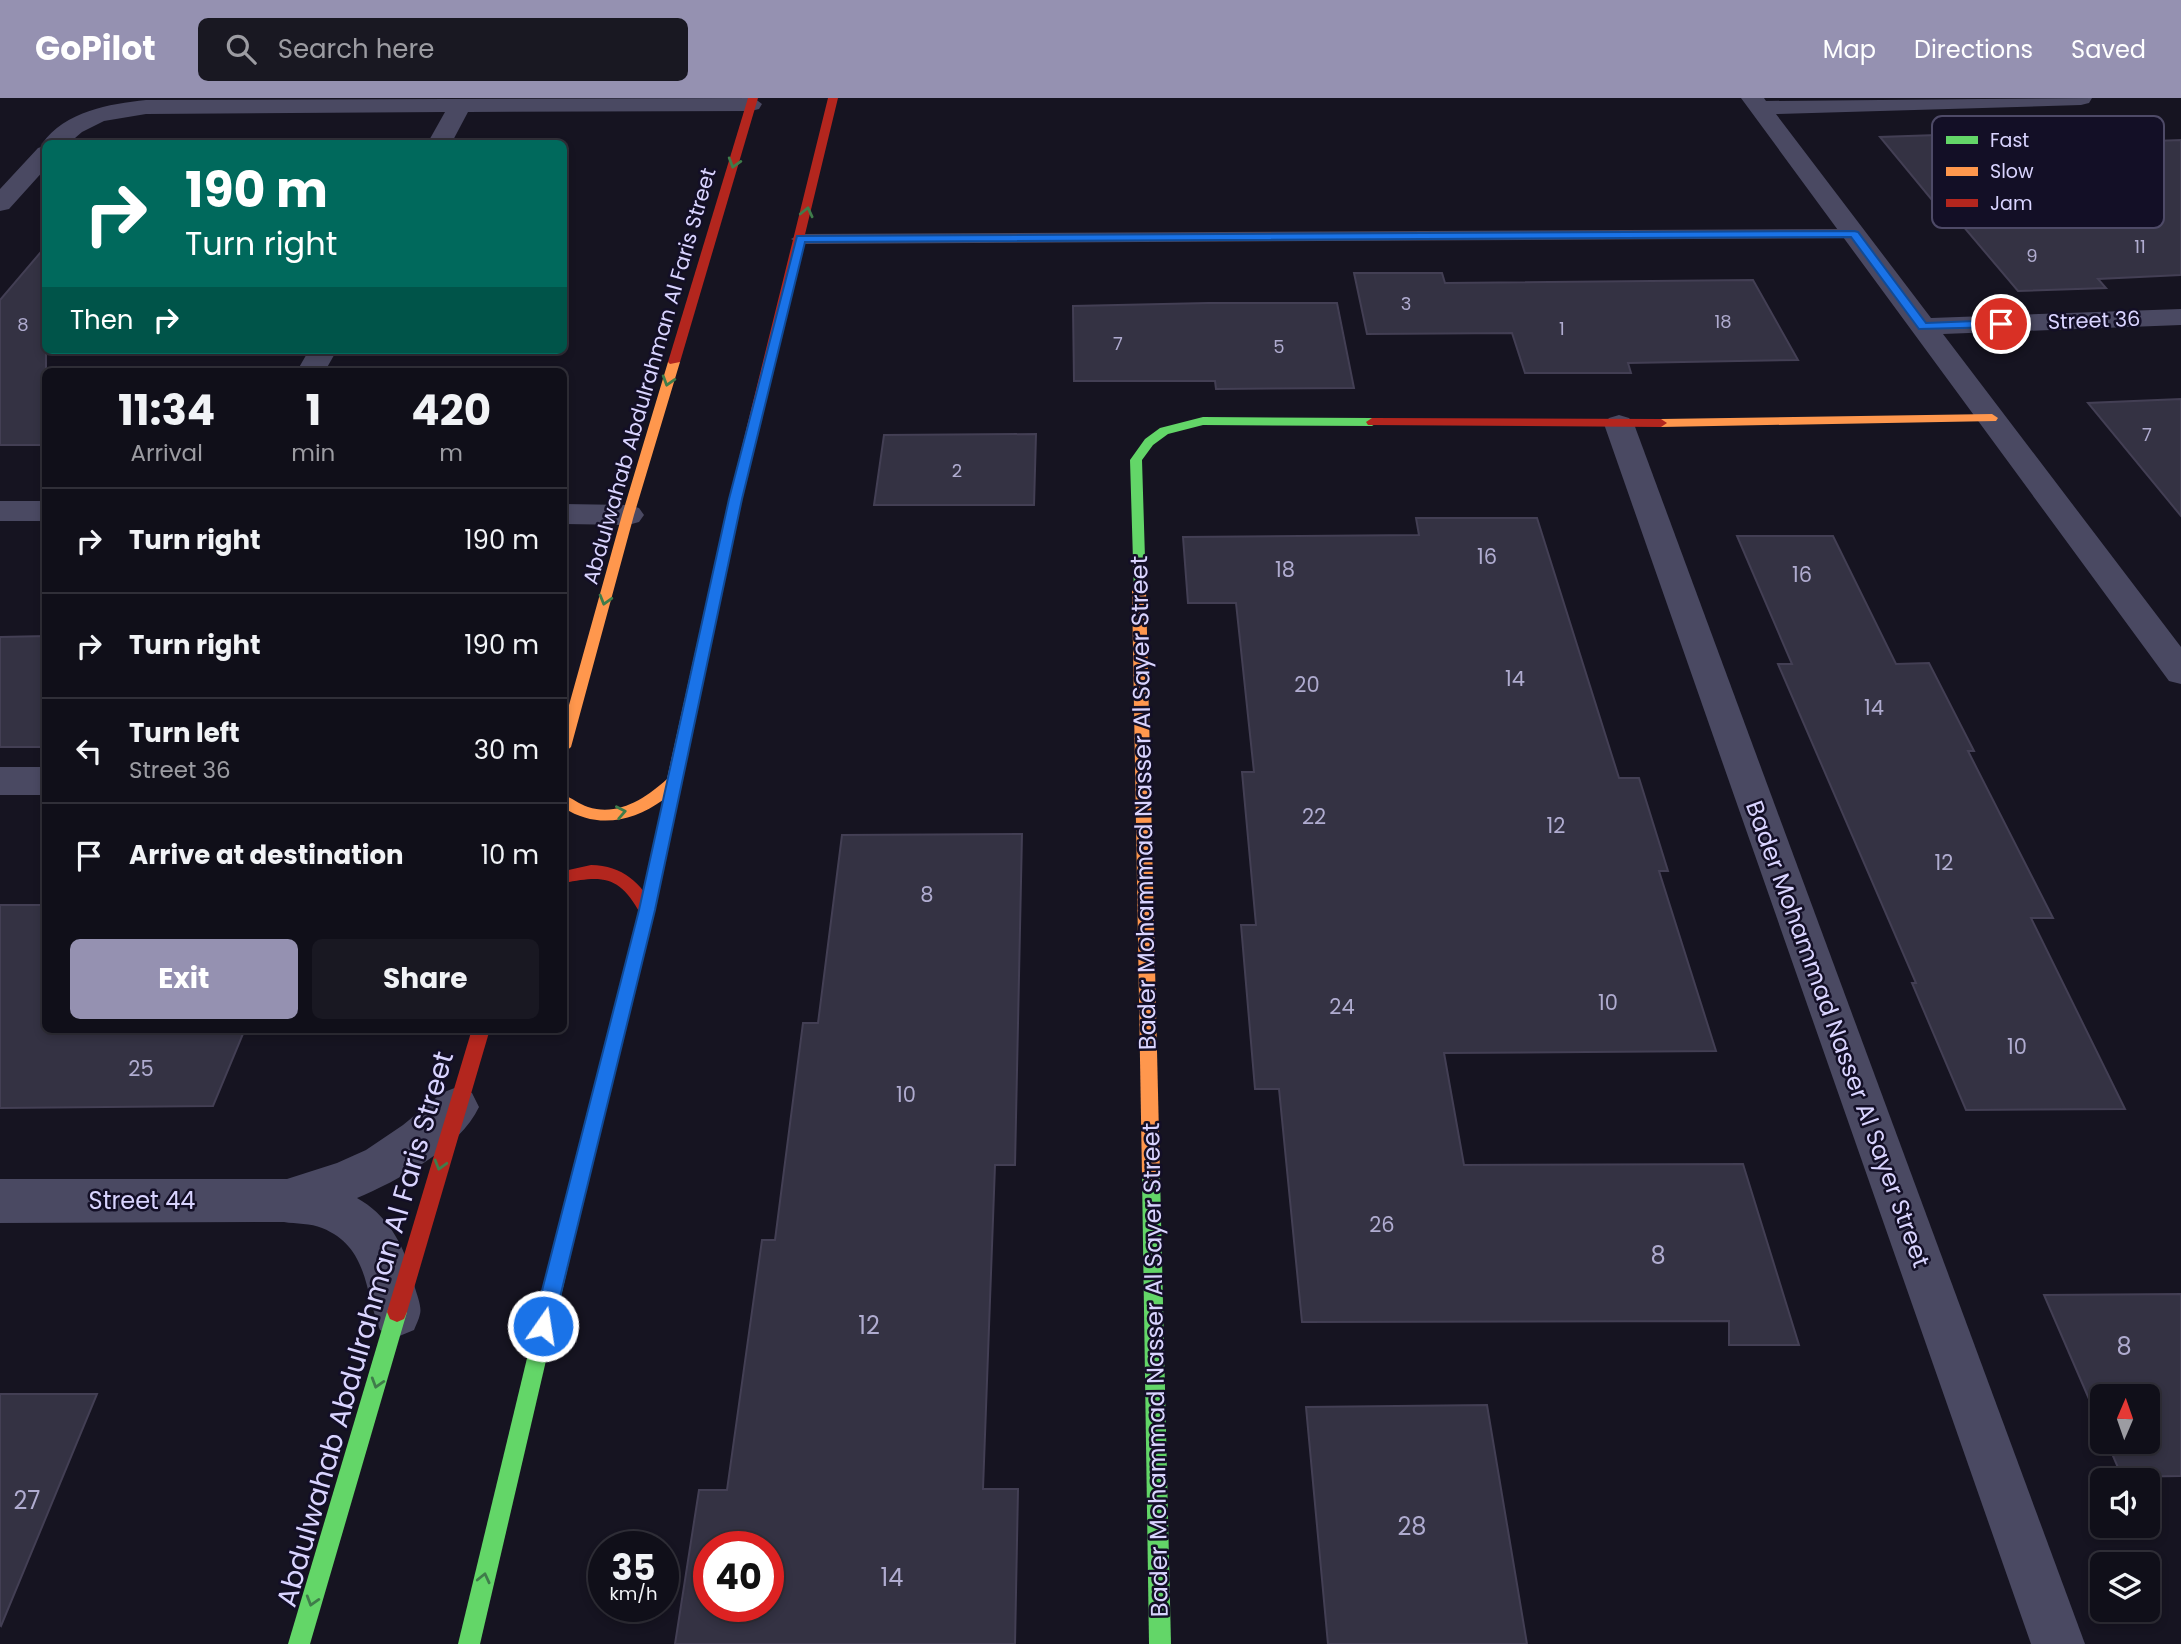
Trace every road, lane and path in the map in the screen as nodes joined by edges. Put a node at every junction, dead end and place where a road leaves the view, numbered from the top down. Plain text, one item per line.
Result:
1 (832, 98) edge
2 (2081, 98) edge
3 (752, 101) edge
4 (1756, 103) edge
5 (460, 105) junction
6 (58, 140) edge
7 (441, 140) edge
8 (42, 157) edge
9 (0, 204) edge
10 (1854, 234) junction
11 (800, 239) junction
12 (2181, 317) edge
13 (1923, 327) junction
14 (1992, 418) junction
15 (1619, 424) junction
16 (0, 511) edge
17 (42, 512) edge
18 (567, 514) edge
19 (628, 515) junction
20 (2181, 672) edge
21 (567, 736) edge
22 (0, 781) edge
23 (42, 781) edge
24 (673, 783) junction
25 (567, 802) edge
26 (567, 876) edge
27 (647, 910) junction
28 (480, 1033) edge
29 (457, 1107) junction
30 (284, 1200) junction
31 (0, 1201) edge
32 (397, 1313) junction
33 (299, 1644) edge
34 (469, 1644) edge
35 (1160, 1644) edge
36 (2058, 1644) edge

11 -> 1 street
2 - 4 street
3 - 5 street
3 -> 19 street, Abdulwahab Abdulrahman Al Faris Street
4 - 10 street
5 - 6 street
5 - 7 street
8 - 9 street
10 - 11 lane
10 - 13 street
11 - 24 street
12 - 13 street, Street 36
13 - 14 street
14 - 15 street, Bader Mohammad Nasser Al Sayer Street
14 - 20 street
15 - 35 street, Bader Mohammad Nasser Al Sayer Street
15 - 36 street, Bader Mohammad Nasser Al Sayer Street
16 - 17 street
18 - 19 street
19 -> 21 street, Abdulwahab Abdulrahman Al Faris Street
22 - 23 street
25 -> 24 street
24 - 27 street
26 - 27 street
34 -> 27 street
28 - 29 street, Abdulwahab Abdulrahman Al Faris Street
29 - 30 street, Street 44
29 -> 32 street, Abdulwahab Abdulrahman Al Faris Street
30 - 31 street, Street 44
30 - 32 street, Street 44
32 -> 33 street, Abdulwahab Abdulrahman Al Faris Street

